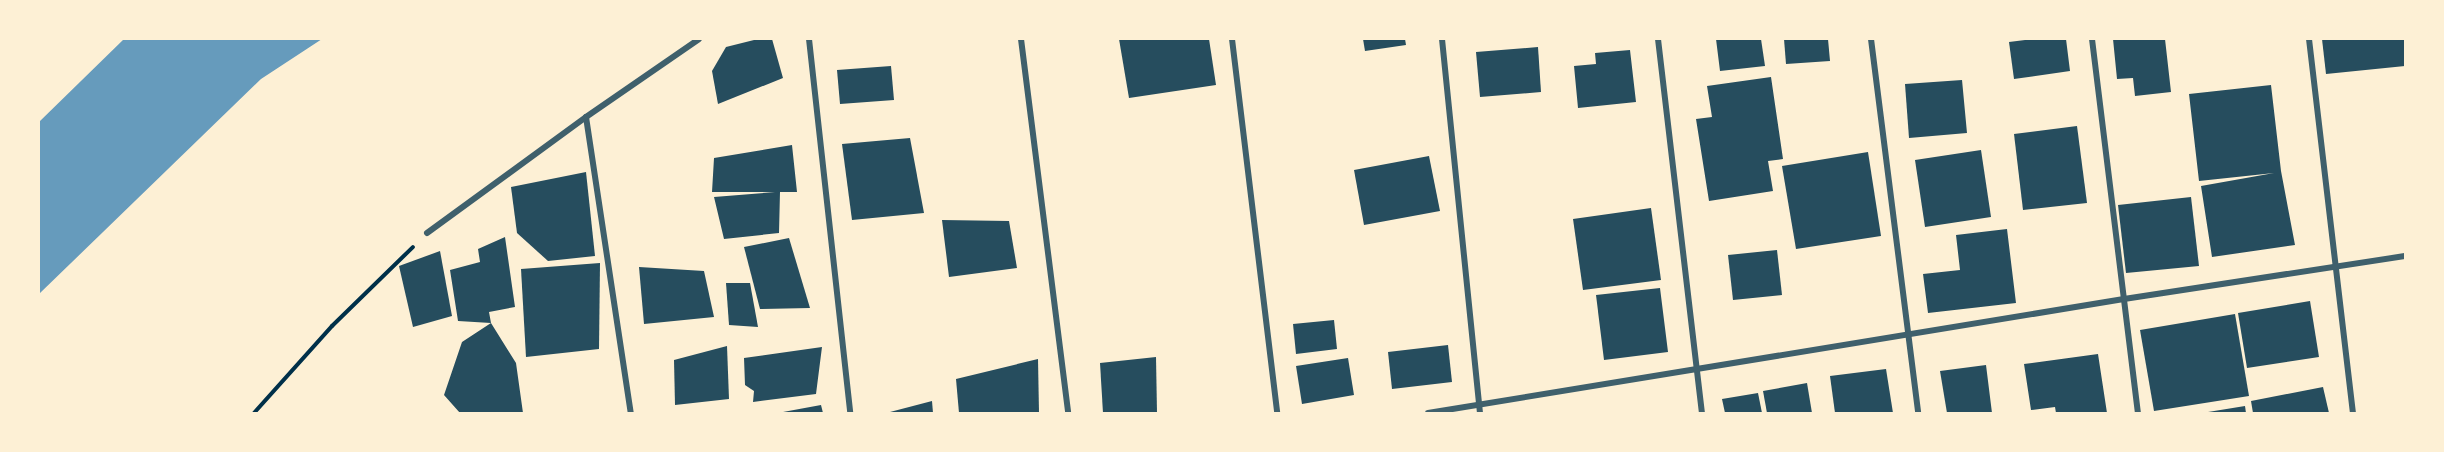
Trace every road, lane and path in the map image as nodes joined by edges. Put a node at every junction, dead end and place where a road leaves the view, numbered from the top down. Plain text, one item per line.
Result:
1 (699, 39) edge
2 (808, 39) edge
3 (1022, 39) edge
4 (1232, 39) edge
5 (1442, 39) edge
6 (1658, 39) edge
7 (1871, 39) edge
8 (2092, 39) edge
9 (2309, 39) edge
10 (586, 117) junction
11 (427, 233) joint
12 (2405, 256) edge
13 (2334, 265) junction
14 (2124, 299) junction
15 (1908, 335) junction
16 (1697, 369) junction
17 (1479, 405) junction
18 (254, 413) edge
19 (631, 413) edge
20 (850, 413) edge
21 (1068, 413) edge
22 (1277, 413) edge
23 (1428, 413) edge
24 (1480, 413) edge
25 (1702, 413) edge
26 (1918, 413) edge
27 (2138, 413) edge
28 (2353, 413) edge

1 - 10 street
2 - 20 street
3 - 21 street
4 - 22 street
5 - 17 street
6 - 16 street
7 - 15 street
8 - 14 street
9 - 13 street
10 - 11 street
10 - 19 street
11 - 18 path
12 - 13 street
13 - 14 street
13 - 28 street
14 - 15 street
14 - 27 street
15 - 16 street
15 - 26 street
16 - 17 street
16 - 25 street
17 - 23 street
17 - 24 street

